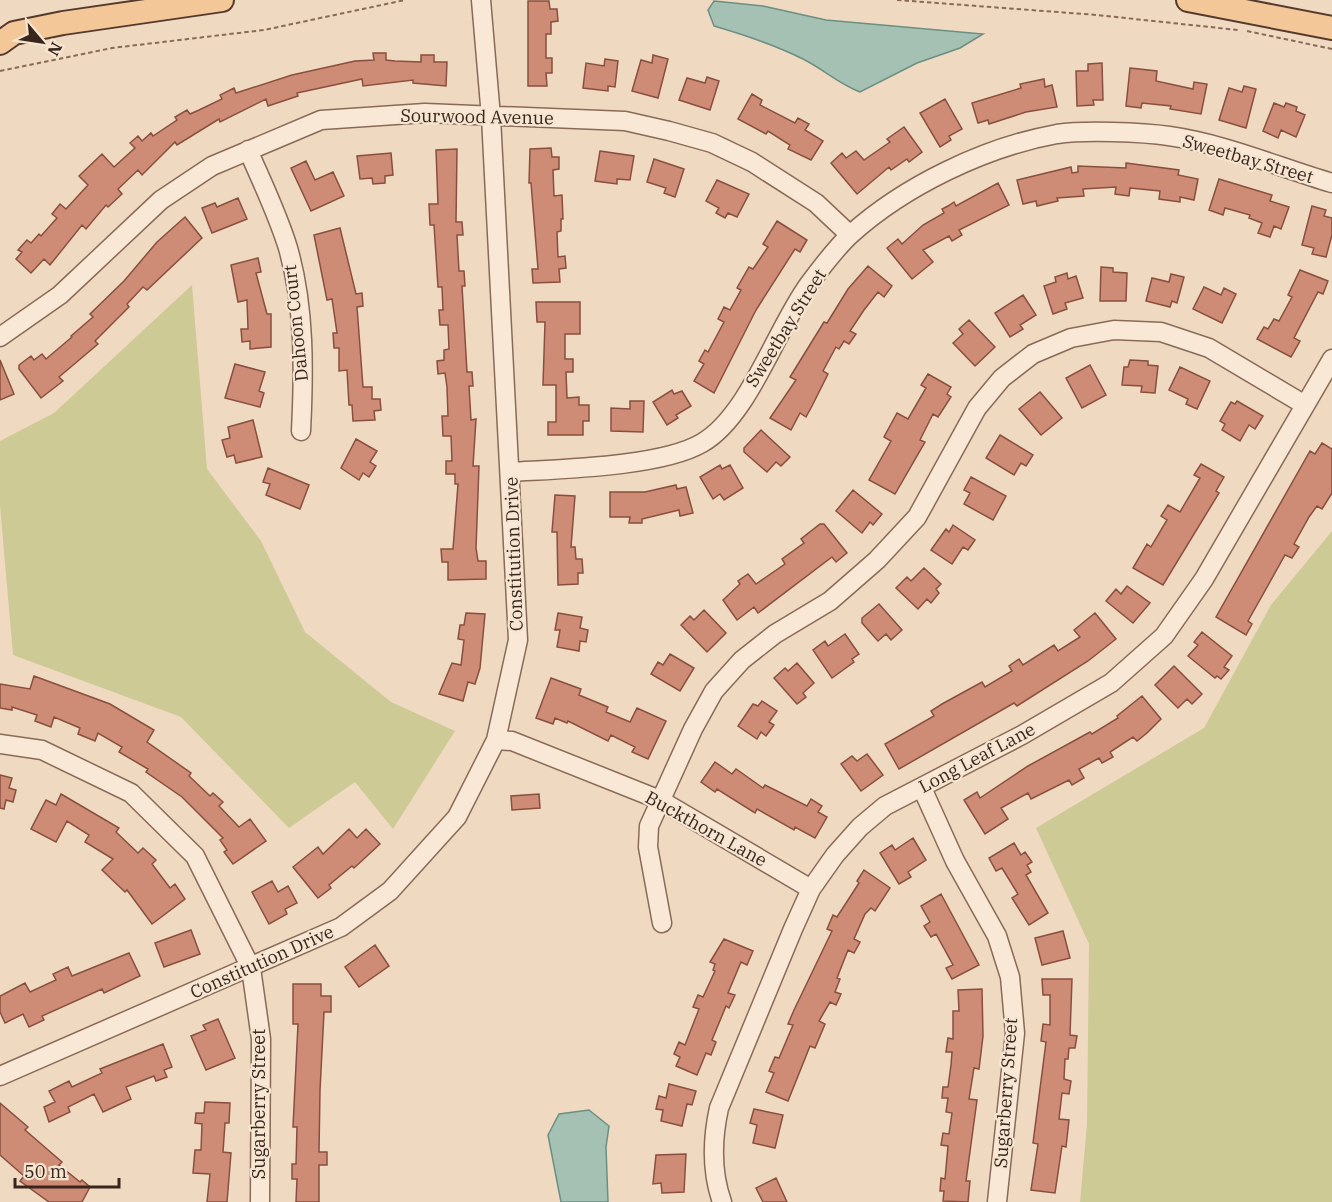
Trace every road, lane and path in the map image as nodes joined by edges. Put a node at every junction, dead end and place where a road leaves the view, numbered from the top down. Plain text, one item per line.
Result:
1 (222, 0) edge
2 (405, 0) edge
3 (481, 0) edge
4 (897, 0) edge
5 (1188, 0) edge
6 (1332, 28) edge
7 (0, 43) edge
8 (1332, 49) edge
9 (0, 70) edge
10 (491, 117) junction
11 (248, 150) junction
12 (1332, 183) edge
13 (849, 236) junction
14 (0, 337) edge
15 (1332, 359) edge
16 (1305, 405) junction
17 (301, 431) dead end
18 (511, 472) junction
19 (496, 740) junction
20 (0, 744) edge
21 (922, 788) junction
22 (660, 800) junction
23 (811, 889) junction
24 (662, 923) dead end
25 (251, 968) junction
26 (0, 1076) edge
27 (260, 1202) edge
28 (722, 1202) edge
29 (997, 1202) edge

1 - 7 main road
2 - 9 path
3 - 10 street, Constitution Drive
4 - 8 path
5 - 6 main road
10 - 11 street, Sourwood Avenue
10 - 13 street, Sourwood Avenue
10 - 18 street, Constitution Drive
11 - 14 street, Sourwood Avenue
11 - 17 street, Dahoon Court
12 - 13 street, Sweetbay Street
13 - 18 street, Sweetbay Street
15 - 16 street, Long Leaf Lane
16 - 21 street, Long Leaf Lane
16 - 22 street
18 - 19 street, Constitution Drive
19 - 22 street, Buckthorn Lane
19 - 25 street, Constitution Drive
20 - 25 street, Sugarberry Street
21 - 23 street, Long Leaf Lane
21 - 29 street, Sugarberry Street
22 - 23 street, Buckthorn Lane
22 - 24 street
23 - 28 street, Long Leaf Lane
25 - 26 street, Constitution Drive
25 - 27 street, Sugarberry Street

